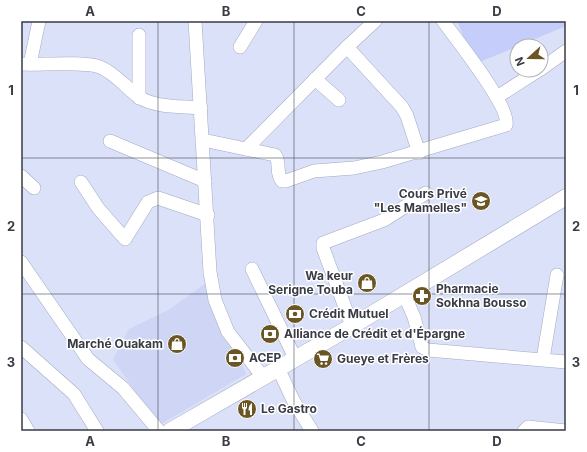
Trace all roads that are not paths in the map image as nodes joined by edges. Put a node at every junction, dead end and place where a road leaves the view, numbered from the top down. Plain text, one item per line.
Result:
1 (39, 21) edge
2 (195, 21) edge
3 (256, 21) edge
4 (375, 21) edge
5 (443, 21) edge
6 (139, 35) dead end
7 (240, 47) dead end
8 (347, 47) junction
9 (566, 51) edge
10 (549, 63) edge
11 (26, 64) edge
12 (526, 78) edge
13 (315, 79) junction
14 (497, 97) junction
15 (139, 98) junction
16 (339, 100) dead end
17 (201, 108) junction
18 (203, 140) junction
19 (110, 142) dead end
20 (246, 149) junction
21 (419, 153) junction
22 (21, 176) edge
23 (205, 181) junction
24 (81, 182) dead end
25 (34, 188) dead end
26 (426, 192) dead end
27 (566, 197) edge
28 (208, 215) junction
29 (21, 262) edge
30 (252, 269) dead end
31 (557, 275) dead end
32 (404, 294) junction
33 (352, 326) junction
34 (21, 347) edge
35 (295, 358) junction
36 (543, 359) junction
37 (566, 362) edge
38 (278, 368) junction
39 (263, 377) junction
40 (21, 419) edge
41 (28, 431) edge
42 (97, 431) edge
43 (159, 431) edge
44 (170, 431) edge
45 (312, 431) edge
46 (524, 431) edge
47 (566, 431) edge

1 - 11 street
2 - 17 street
3 - 7 street
4 - 8 street
5 - 14 street
6 - 15 street
8 - 13 street
8 - 21 street
9 - 10 street
11 - 15 street
12 - 14 street
13 - 16 street
13 - 20 street
14 - 21 street
15 - 17 street
17 - 18 street
18 - 20 street
18 - 23 street
19 - 23 street
20 - 21 street
22 - 25 street
23 - 28 street
24 - 28 street
26 - 33 street
27 - 32 street
28 - 39 street
29 - 43 street
30 - 35 street
31 - 36 street
32 - 33 street
32 - 36 street
33 - 35 street
34 - 42 street
35 - 38 street
36 - 37 street
38 - 39 street
38 - 45 street
39 - 44 street
40 - 41 street
46 - 47 street

